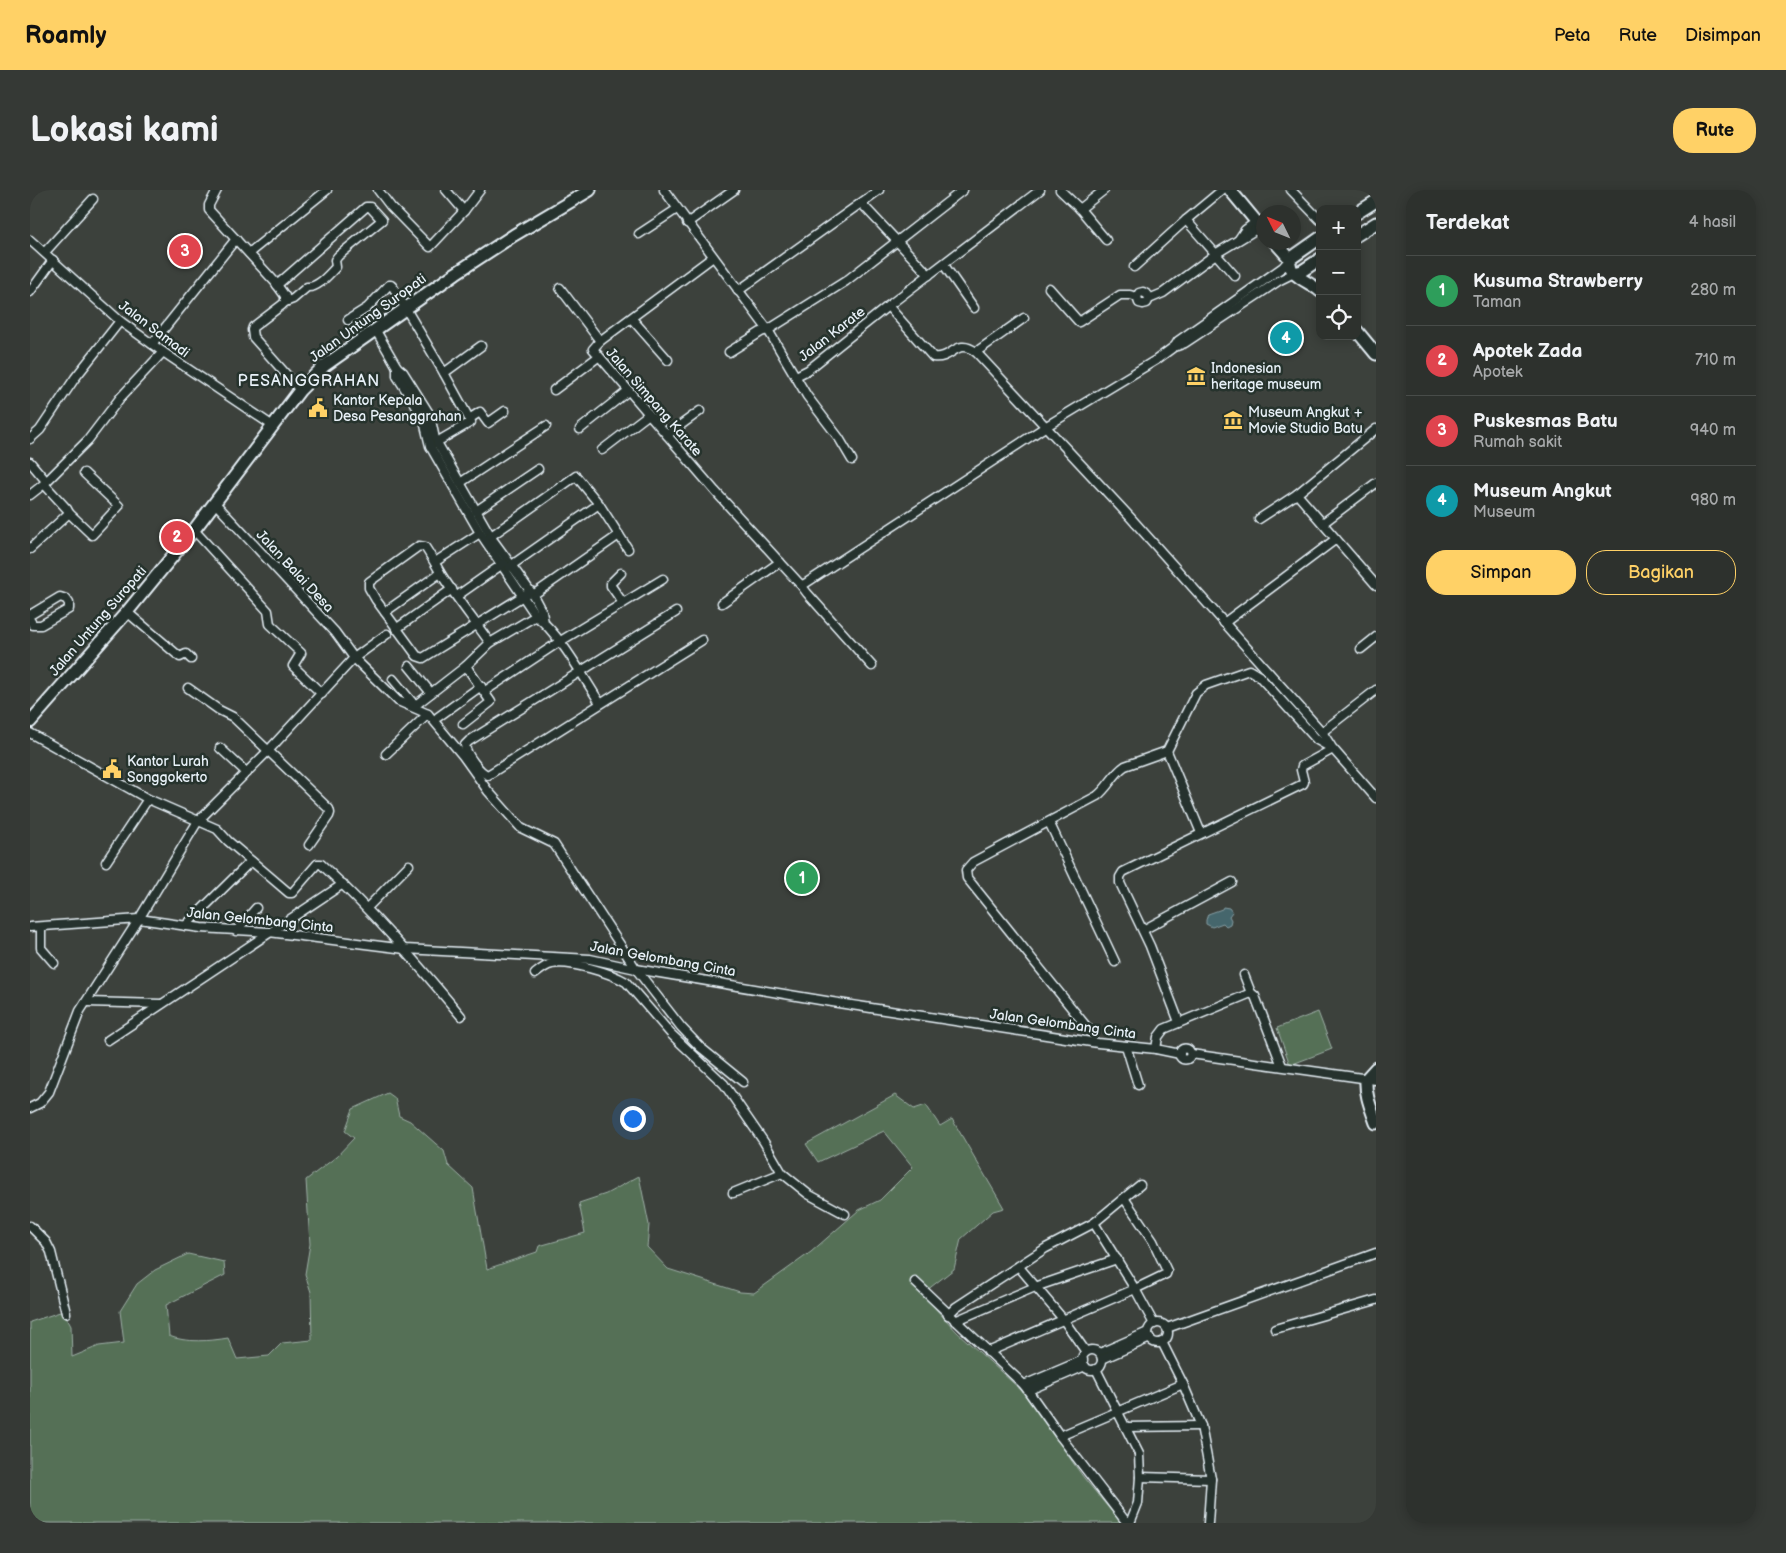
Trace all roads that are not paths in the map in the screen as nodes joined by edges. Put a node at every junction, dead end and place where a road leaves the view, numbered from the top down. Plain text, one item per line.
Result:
1 (217, 190) edge
2 (327, 190) edge
3 (378, 190) edge
4 (446, 190) edge
5 (480, 190) edge
6 (590, 190) edge
7 (664, 190) edge
8 (734, 190) edge
9 (879, 190) edge
10 (963, 190) edge
11 (1040, 190) edge
12 (1060, 190) edge
13 (1104, 190) edge
14 (1222, 190) edge
15 (1230, 190) edge
16 (1291, 190) edge
17 (93, 199) dead end
18 (1376, 201) edge
19 (861, 203) junction
20 (677, 209) junction
21 (1080, 209) junction
22 (1361, 210) edge
23 (464, 211) junction
24 (1316, 216) edge
25 (1186, 220) junction
26 (1256, 222) edge
27 (687, 223) junction
28 (1376, 223) edge
29 (1256, 228) edge
30 (1361, 232) edge
31 (639, 234) dead end
32 (236, 239) junction
33 (30, 240) edge
34 (1106, 240) dead end
35 (1316, 240) edge
36 (898, 241) junction
37 (1286, 250) edge
38 (45, 252) junction
39 (1217, 253) junction
40 (249, 254) junction
41 (1291, 254) junction
42 (713, 257) junction
43 (53, 260) junction
44 (1316, 261) edge
45 (944, 265) junction
46 (1134, 267) dead end
47 (1294, 273) junction
48 (929, 275) junction
49 (1235, 276) dead end
50 (277, 285) junction
51 (1316, 287) edge
52 (560, 288) dead end
53 (1049, 288) dead end
54 (738, 291) junction
55 (30, 292) edge
56 (285, 302) junction
57 (888, 306) junction
58 (407, 307) junction
59 (974, 308) dead end
60 (632, 318) junction
61 (1024, 318) dead end
62 (348, 320) dead end
63 (120, 321) junction
64 (375, 329) junction
65 (768, 330) junction
66 (1361, 337) edge
67 (600, 341) junction
68 (152, 344) junction
69 (481, 346) dead end
70 (1175, 346) junction
71 (162, 352) junction
72 (729, 352) dead end
73 (976, 352) junction
74 (1376, 354) edge
75 (598, 357) junction
76 (668, 360) dead end
77 (444, 373) junction
78 (796, 376) junction
79 (300, 390) junction
80 (554, 390) dead end
81 (628, 391) junction
82 (505, 411) dead end
83 (700, 411) dead end
84 (649, 414) junction
85 (469, 418) junction
86 (273, 426) junction
87 (546, 426) dead end
88 (1045, 427) junction
89 (580, 428) dead end
90 (1376, 429) edge
91 (666, 435) junction
92 (30, 439) edge
93 (434, 444) junction
94 (602, 450) dead end
95 (852, 460) dead end
96 (30, 462) edge
97 (538, 468) dead end
98 (84, 473) dead end
99 (45, 483) junction
100 (460, 483) junction
101 (1376, 483) edge
102 (1297, 494) junction
103 (30, 495) edge
104 (215, 503) junction
105 (599, 504) junction
106 (473, 510) junction
107 (69, 514) junction
108 (1259, 519) dead end
109 (1323, 523) junction
110 (194, 530) junction
111 (480, 533) junction
112 (619, 535) junction
113 (491, 536) junction
114 (1336, 539) junction
115 (30, 549) edge
116 (628, 549) dead end
117 (435, 562) junction
118 (780, 562) junction
119 (506, 565) junction
120 (440, 573) junction
121 (621, 573) dead end
122 (663, 579) dead end
123 (800, 584) junction
124 (1376, 584) edge
125 (454, 593) junction
126 (528, 594) junction
127 (623, 603) junction
128 (722, 603) dead end
129 (127, 612) junction
130 (385, 612) junction
131 (676, 612) dead end
132 (539, 614) junction
133 (30, 615) edge
134 (30, 620) edge
135 (1224, 623) junction
136 (477, 625) junction
137 (396, 629) junction
138 (387, 634) dead end
139 (1376, 637) edge
140 (702, 640) dead end
141 (559, 642) junction
142 (490, 643) junction
143 (1361, 649) dead end
144 (354, 658) junction
145 (191, 660) dead end
146 (409, 666) dead end
147 (466, 666) junction
148 (872, 666) dead end
149 (579, 672) junction
150 (393, 679) dead end
151 (188, 688) dead end
152 (483, 688) junction
153 (1376, 690) edge
154 (431, 693) junction
155 (322, 694) junction
156 (600, 703) junction
157 (428, 714) junction
158 (438, 717) dead end
159 (30, 722) edge
160 (463, 724) dead end
161 (1322, 732) junction
162 (30, 733) edge
163 (220, 748) dead end
164 (1332, 748) junction
165 (268, 751) junction
166 (1167, 752) junction
167 (386, 754) dead end
168 (247, 773) junction
169 (1375, 795) edge
170 (148, 799) junction
171 (198, 821) junction
172 (1049, 822) junction
173 (1201, 833) junction
174 (309, 845) dead end
175 (251, 861) junction
176 (106, 862) dead end
177 (409, 866) dead end
178 (1232, 882) dead end
179 (343, 884) junction
180 (256, 908) dead end
181 (367, 908) junction
182 (140, 919) junction
183 (186, 926) junction
184 (30, 927) edge
185 (41, 927) junction
186 (1142, 930) junction
187 (236, 931) junction
188 (269, 932) junction
189 (405, 949) junction
190 (1116, 962) dead end
191 (54, 963) dead end
192 (636, 969) junction
193 (535, 974) dead end
194 (1244, 975) dead end
195 (1251, 993) junction
196 (87, 1002) junction
197 (161, 1004) junction
198 (461, 1016) dead end
199 (1179, 1022) junction
200 (1090, 1030) dead end
201 (108, 1040) dead end
202 (1126, 1046) junction
203 (1156, 1049) junction
204 (1282, 1066) junction
205 (1376, 1068) edge
206 (1371, 1079) edge
207 (743, 1082) dead end
208 (1138, 1085) dead end
209 (30, 1108) edge
210 (1376, 1123) edge
211 (782, 1172) junction
212 (1140, 1185) dead end
213 (733, 1193) dead end
214 (1124, 1198) junction
215 (845, 1214) dead end
216 (1094, 1223) junction
217 (30, 1226) edge
218 (1376, 1252) edge
219 (1117, 1259) junction
220 (1018, 1267) junction
221 (915, 1282) dead end
222 (1035, 1287) junction
223 (1135, 1289) junction
224 (1376, 1300) edge
225 (66, 1313) dead end
226 (948, 1314) junction
227 (1063, 1319) junction
228 (955, 1321) junction
229 (1154, 1324) junction
230 (1167, 1328) junction
231 (1275, 1329) dead end
232 (1149, 1335) junction
233 (1162, 1342) junction
234 (988, 1352) junction
235 (1086, 1352) junction
236 (1101, 1356) junction
237 (1084, 1363) junction
238 (1096, 1369) junction
239 (1183, 1384) junction
240 (1026, 1388) junction
241 (1118, 1411) junction
242 (1201, 1426) junction
243 (1126, 1427) junction
244 (1060, 1436) junction
245 (1140, 1477) junction
246 (1211, 1480) junction
247 (1129, 1523) edge
248 (1208, 1523) edge

1 - 32 street
2 - 40 street
3 - 23 street
4 - 23 street
5 - 23 street
6 - 58 main road, Jalan Untung Suropati
7 - 20 street, Jalan Karate
8 - 27 street
9 - 19 street
10 - 36 street
11 - 45 street, Jalan Karate
12 - 21 street
13 - 21 street
14 - 25 street
15 - 26 main road
16 - 24 street
17 - 38 street
18 - 22 main road
19 - 36 street
19 - 54 street
20 - 27 street, Jalan Karate
20 - 31 street
21 - 34 street
25 - 39 street
25 - 46 street
27 - 42 street, Jalan Karate
28 - 30 main road
29 - 39 street
32 - 40 street
32 - 68 street
33 - 38 street, Jalan Samadi
35 - 41 main road
36 - 48 street
36 - 65 street
37 - 41 main road
38 - 43 street, Jalan Samadi
39 - 49 street
39 - 53 street
40 - 50 street
41 - 44 main road
41 - 47 main road
41 - 70 street
42 - 54 street, Jalan Karate
42 - 60 street, Jalan Simpang Karate
43 - 55 street
43 - 63 street, Jalan Samadi
44 - 47 main road
44 - 51 main road
45 - 48 street, Jalan Karate
45 - 59 street
47 - 51 main road
47 - 70 street
48 - 57 street, Jalan Karate
50 - 56 street
50 - 56 street
52 - 67 street
54 - 65 street, Jalan Karate
56 - 79 street
57 - 73 street
57 - 78 street, Jalan Karate
58 - 62 street
58 - 64 main road, Jalan Untung Suropati
58 - 77 street
60 - 67 street, Jalan Simpang Karate
60 - 76 street
61 - 73 street
63 - 68 street, Jalan Samadi
63 - 92 street
64 - 79 main road, Jalan Untung Suropati
64 - 93 street
65 - 72 street
65 - 78 street, Jalan Karate
66 - 74 main road
67 - 75 street, Jalan Simpang Karate
68 - 71 street, Jalan Samadi
69 - 77 street
70 - 88 street
71 - 86 street, Jalan Samadi
71 - 99 street
73 - 88 street
75 - 80 street
75 - 81 street, Jalan Simpang Karate
77 - 85 street
78 - 95 street
79 - 86 main road, Jalan Untung Suropati
81 - 84 street, Jalan Simpang Karate
81 - 89 street
82 - 85 street
83 - 91 street
84 - 91 street, Jalan Simpang Karate
84 - 94 street
85 - 93 street
86 - 104 main road, Jalan Untung Suropati
87 - 100 street
88 - 123 street
88 - 135 street
90 - 102 street
91 - 118 street, Jalan Simpang Karate
93 - 100 street
93 - 106 street
96 - 99 street
97 - 106 street
98 - 107 street
99 - 103 street
99 - 107 street
100 - 106 street
101 - 109 street
102 - 108 street
102 - 109 street
104 - 110 main road, Jalan Untung Suropati
104 - 144 street, Jalan Balai Desa
105 - 112 street
105 - 113 street
105 - 119 street
106 - 111 street
106 - 113 street
107 - 115 street
109 - 114 street
110 - 129 main road, Jalan Untung Suropati
110 - 155 street
111 - 117 street
111 - 119 street
112 - 116 street
112 - 126 street
113 - 119 street
114 - 124 street
114 - 135 street
117 - 120 street
117 - 130 street
118 - 123 street, Jalan Simpang Karate
118 - 128 street
119 - 125 street
119 - 126 street
120 - 125 street
120 - 130 street
121 - 127 street
122 - 127 street
123 - 148 street, Jalan Simpang Karate
125 - 136 street
125 - 137 street
126 - 132 street
126 - 136 street
127 - 141 street
129 - 145 street
129 - 159 main road, Jalan Untung Suropati
130 - 137 street
131 - 149 street
132 - 141 street
132 - 142 street
133 - 134 street
135 - 161 street
136 - 137 street
136 - 142 street
138 - 144 street
139 - 143 street
140 - 156 street
141 - 149 street
141 - 152 street
142 - 147 street
144 - 155 street
144 - 157 street, Jalan Balai Desa
146 - 154 street
147 - 152 street
147 - 154 street
149 - 156 street
149 - 156 street
150 - 154 street
151 - 165 street
152 - 158 street
152 - 160 street
153 - 161 street
155 - 165 street
157 - 167 street
157 - 192 street
161 - 164 street
162 - 170 street
163 - 168 street
164 - 166 street
164 - 169 street
164 - 173 street
165 - 168 street
165 - 174 street
166 - 172 street
166 - 173 street
168 - 171 street
170 - 171 street
170 - 176 street
171 - 175 street
171 - 182 street
172 - 190 street
172 - 200 street
173 - 186 street
175 - 179 street
175 - 183 street
177 - 181 street
178 - 186 street
179 - 181 street
179 - 188 street
180 - 187 street
181 - 189 street
182 - 183 street, Jalan Gelombang Cinta
182 - 185 street, Jalan Gelombang Cinta
182 - 196 street
183 - 187 street, Jalan Gelombang Cinta
184 - 185 street, Jalan Gelombang Cinta
185 - 191 street
186 - 199 street
187 - 188 street, Jalan Gelombang Cinta
188 - 189 street, Jalan Gelombang Cinta
188 - 197 street
189 - 192 street, Jalan Gelombang Cinta
189 - 198 street
192 - 202 street, Jalan Gelombang Cinta
192 - 207 street
193 - 211 street
194 - 195 street
195 - 199 street
195 - 204 street
196 - 197 street
196 - 209 street
197 - 201 street
199 - 203 street
202 - 203 street, Jalan Gelombang Cinta
202 - 208 street
203 - 204 street, Jalan Gelombang Cinta
204 - 206 street
205 - 206 main road
206 - 210 main road
211 - 213 street
211 - 215 street
212 - 214 street
214 - 216 street
214 - 223 street
216 - 219 street
216 - 220 street
217 - 225 street
218 - 230 street
219 - 222 street
219 - 223 street
220 - 222 street
220 - 226 street
221 - 226 street
222 - 227 street
222 - 228 street
223 - 227 street
223 - 229 street
224 - 231 street
226 - 228 street
227 - 234 street
227 - 235 street
228 - 234 street
229 - 230 street
229 - 232 street
230 - 233 street
232 - 233 street
232 - 236 street
233 - 239 street
234 - 240 street
235 - 236 street
235 - 237 street
236 - 238 street
237 - 238 street
237 - 240 street
238 - 241 street
239 - 241 street
239 - 242 street
240 - 244 street
241 - 243 street
241 - 244 street
242 - 243 street
242 - 246 street
243 - 245 street
244 - 247 street
245 - 246 street
245 - 247 street
246 - 248 street

